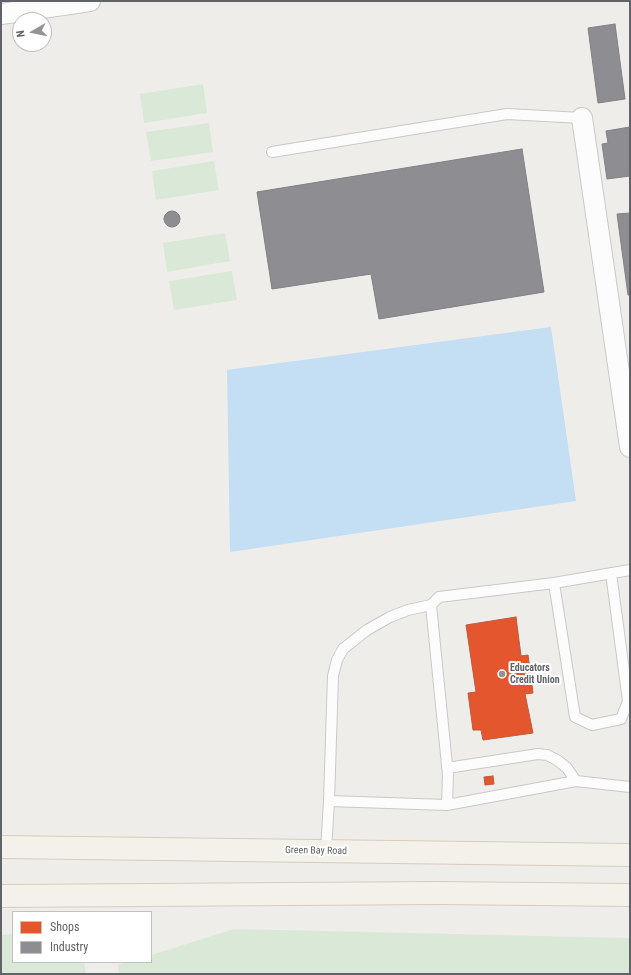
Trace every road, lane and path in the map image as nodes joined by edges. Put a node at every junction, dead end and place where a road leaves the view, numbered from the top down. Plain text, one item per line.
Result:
1 (90, 1) edge
2 (1, 14) edge
3 (582, 118) joint
4 (272, 152) dead end
5 (630, 447) edge
6 (630, 570) edge
7 (611, 573) junction
8 (554, 583) junction
9 (430, 605) junction
10 (447, 768) junction
11 (576, 781) junction
12 (630, 787) edge
13 (329, 801) junction
14 (447, 805) junction
15 (1, 847) edge
16 (326, 851) junction
17 (630, 855) edge
18 (630, 895) edge
19 (1, 896) edge

1 - 2 street
3 - 4 lane
3 - 5 street
6 - 7 lane
7 - 8 lane
7 - 8 lane
8 - 9 lane
9 - 10 lane
9 - 13 lane
10 - 11 lane
10 - 14 lane
11 - 12 lane
11 - 14 lane
13 - 14 lane
13 - 16 lane
15 - 16 main road, Green Bay Road
16 - 17 main road, Green Bay Road
18 - 19 main road

